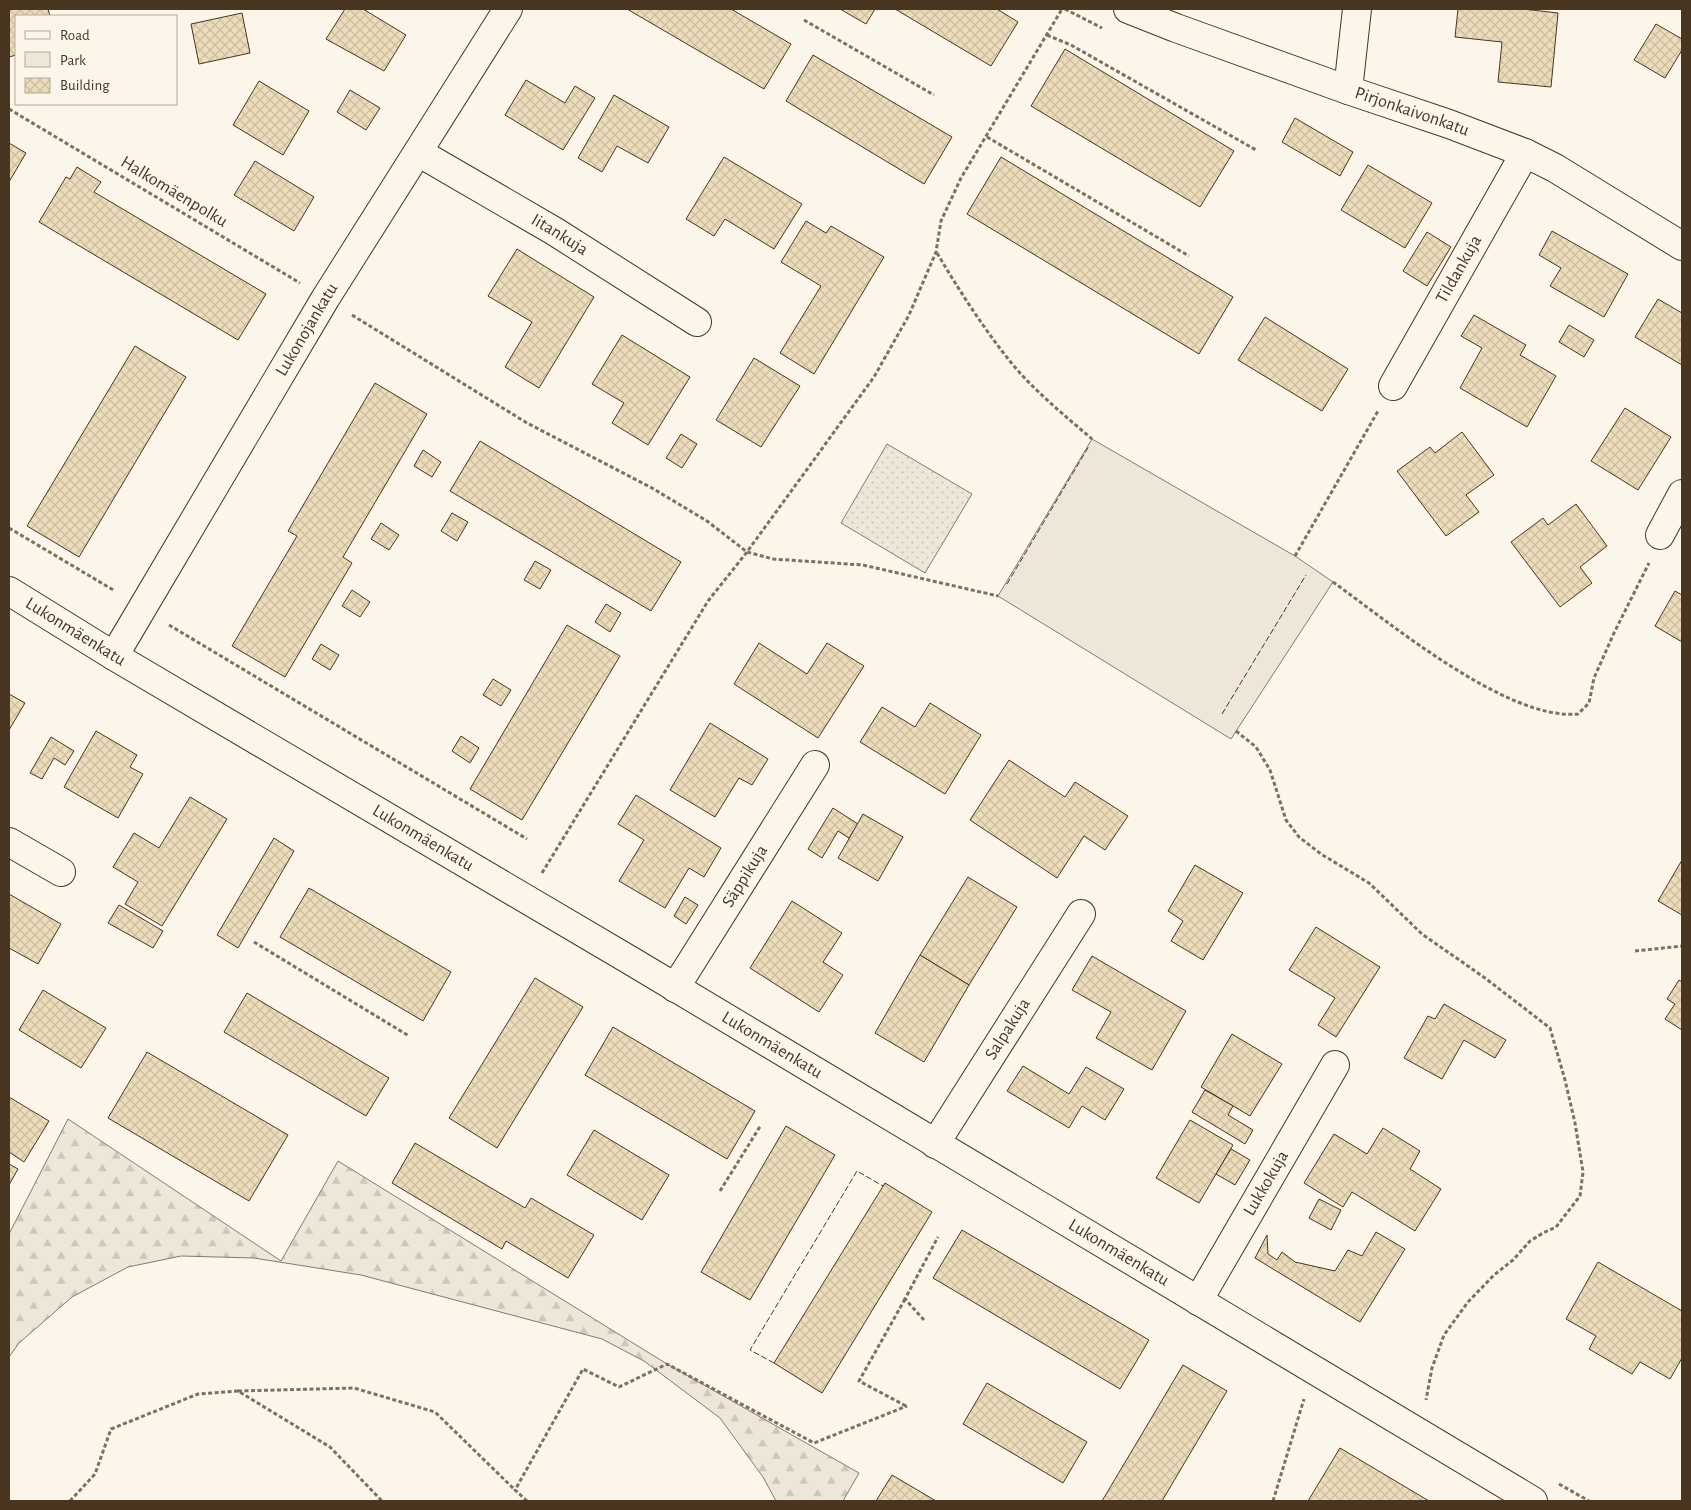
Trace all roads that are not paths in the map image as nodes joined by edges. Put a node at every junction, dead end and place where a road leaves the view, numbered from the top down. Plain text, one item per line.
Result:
1 (508, 9) edge
2 (1128, 9) edge
3 (1357, 9) edge
4 (1348, 90) junction
5 (418, 152) junction
6 (1525, 153) junction
7 (1682, 246) edge
8 (697, 322) dead end
9 (1393, 386) road end
10 (1682, 494) edge
11 (1660, 535) road end
12 (9, 591) edge
13 (114, 656) junction
14 (815, 765) dead end
15 (9, 842) edge
16 (61, 872) dead end
17 (1081, 914) dead end
18 (675, 988) junction
19 (1335, 1064) dead end
20 (935, 1144) junction
21 (1198, 1301) junction
22 (1532, 1501) edge

1 - 5 street, Lukonojankatu
2 - 4 street, Pirjonkaivonkatu
3 - 4 street
4 - 6 street, Pirjonkaivonkatu
5 - 8 street, Iitankuja
5 - 13 street, Lukonojankatu
6 - 7 street, Pirjonkaivonkatu
6 - 9 street, Tildankuja
10 - 11 street
12 - 13 street, Lukonmäenkatu
13 - 18 street, Lukonmäenkatu
14 - 18 street, Säppikuja
15 - 16 street
17 - 20 street, Salpakuja
18 - 20 street, Lukonmäenkatu
19 - 21 street, Lukkokuja
20 - 21 street, Lukonmäenkatu
21 - 22 street, Lukonmäenkatu

